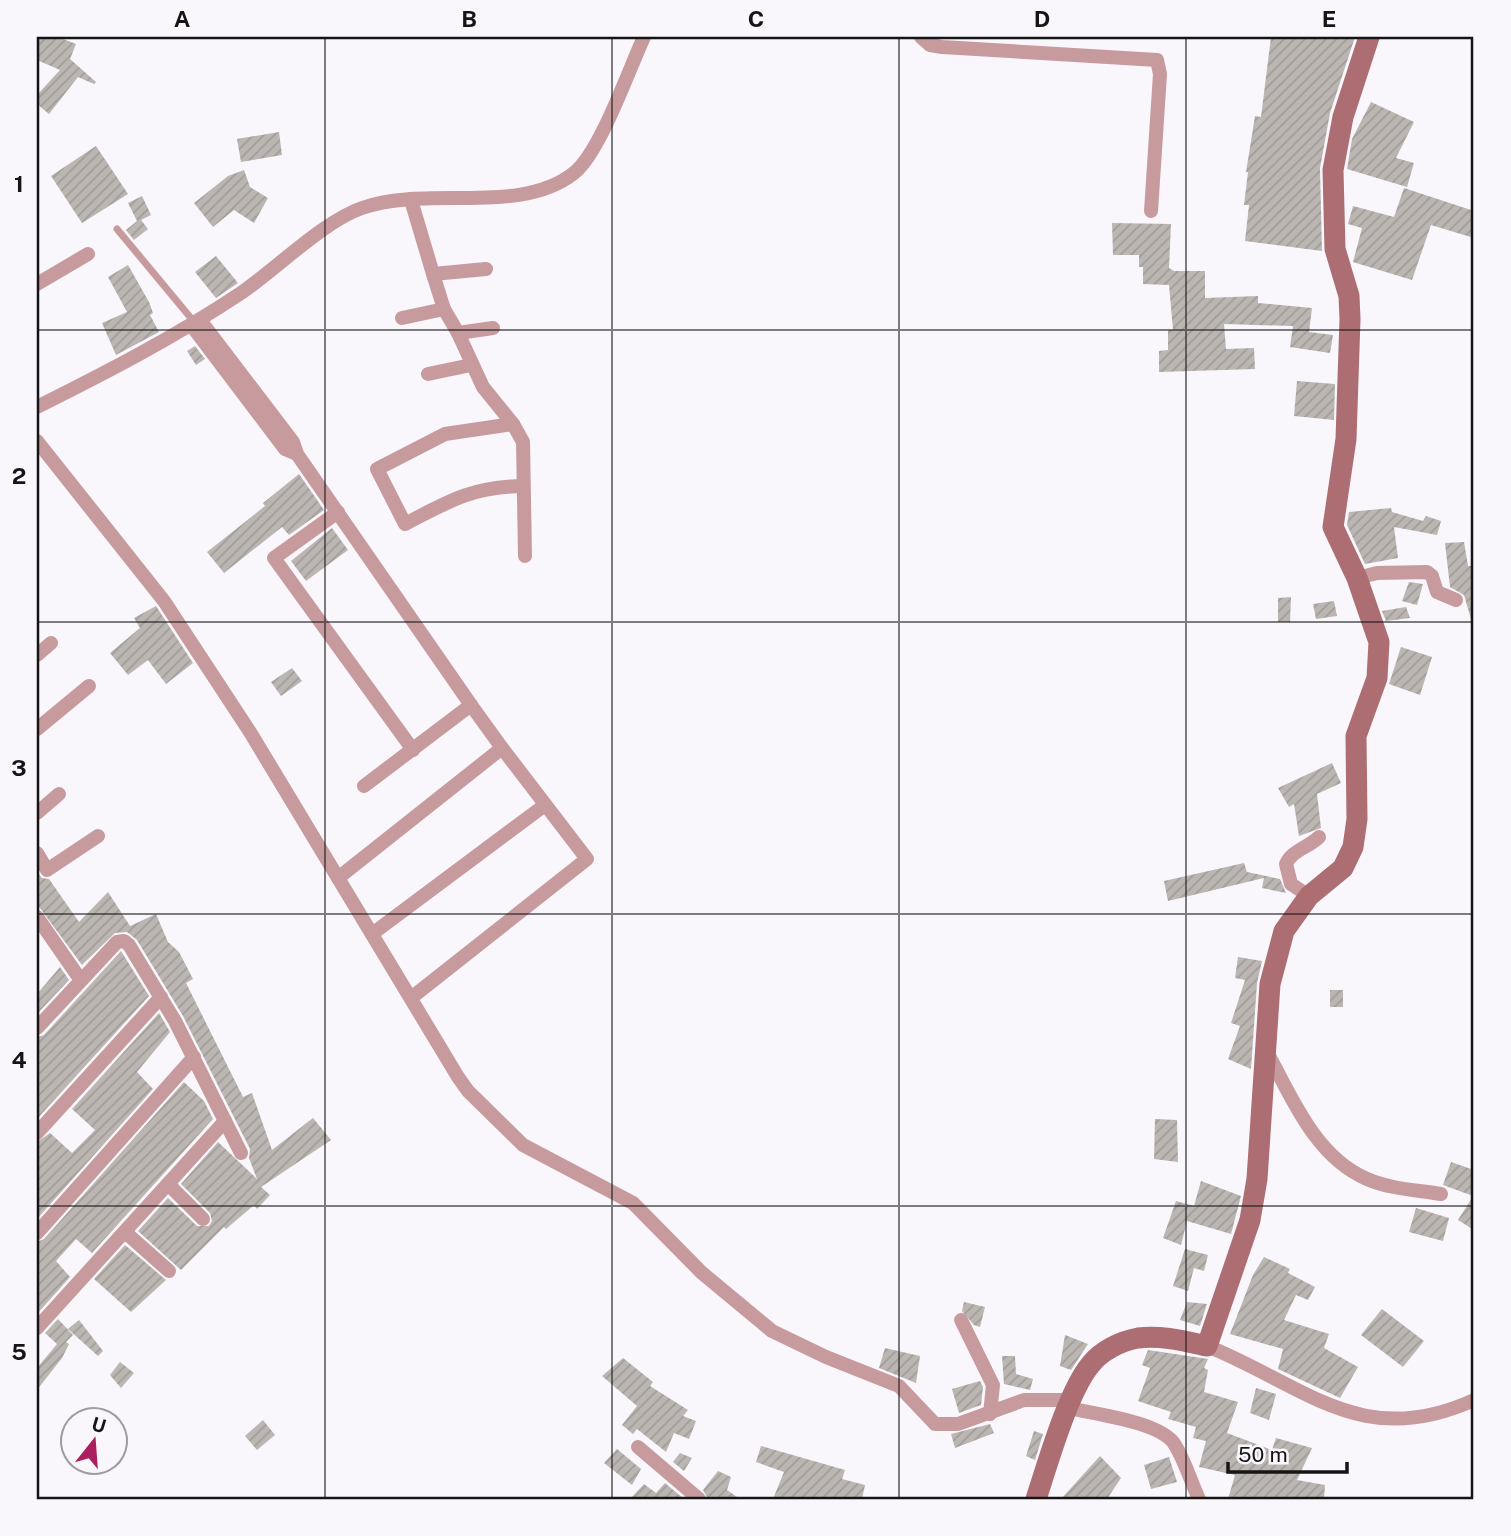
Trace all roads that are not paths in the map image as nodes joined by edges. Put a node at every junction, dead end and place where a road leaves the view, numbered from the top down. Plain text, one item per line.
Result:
1 (644, 37) edge
2 (921, 37) edge
3 (1369, 37) edge
4 (411, 200) junction
5 (1151, 211) dead end
6 (117, 229) dead end
7 (88, 254) dead end
8 (486, 269) dead end
9 (433, 274) junction
10 (37, 284) edge
11 (444, 309) junction
12 (402, 318) dead end
13 (196, 323) junction
14 (493, 328) dead end
15 (458, 334) junction
16 (471, 365) junction
17 (428, 374) dead end
18 (37, 407) edge
19 (513, 424) junction
20 (37, 441) edge
21 (523, 486) junction
22 (338, 512) junction
23 (525, 556) dead end
24 (1357, 578) junction
25 (1456, 600) dead end
26 (51, 643) dead end
27 (37, 655) edge
28 (89, 685) dead end
29 (471, 705) junction
30 (37, 729) edge
31 (502, 748) junction
32 (413, 750) junction
33 (364, 786) dead end
34 (59, 794) dead end
35 (545, 804) junction
36 (37, 813) edge
37 (98, 836) dead end
38 (1319, 837) dead end
39 (37, 853) edge
40 (338, 878) junction
41 (1310, 896) junction
42 (39, 925) edge
43 (372, 934) junction
44 (80, 979) junction
45 (161, 997) junction
46 (411, 998) junction
47 (37, 1028) edge
48 (1265, 1048) junction
49 (194, 1057) junction
50 (225, 1121) junction
51 (37, 1133) edge
52 (241, 1153) dead end
53 (168, 1184) junction
54 (1441, 1194) dead end
55 (203, 1219) dead end
56 (125, 1232) junction
57 (37, 1233) edge
58 (169, 1271) dead end
59 (961, 1320) dead end
60 (37, 1328) edge
61 (1208, 1346) junction
62 (1474, 1400) edge
63 (1071, 1404) junction
64 (990, 1414) junction
65 (638, 1447) dead end
66 (699, 1499) edge
67 (1036, 1499) edge
68 (1199, 1499) edge

1 - 4 street
2 - 5 street
3 - 24 street
4 - 9 street
4 - 13 street
6 - 13 lane
7 - 10 street
8 - 9 street
9 - 11 street
11 - 12 street
11 - 15 street
13 - 18 street
13 - 22 street
14 - 15 street
15 - 16 street
16 - 17 street
16 - 19 street
19 - 21 street
19 - 21 street
20 - 40 street
21 - 23 street
22 - 29 street
22 - 32 street
24 - 25 street
24 - 41 street
26 - 27 street
28 - 30 street
29 - 31 street
29 - 32 street
31 - 35 street
31 - 40 street
32 - 33 street
34 - 36 street
35 - 43 street
35 - 46 street
37 - 39 street
38 - 41 street
40 - 43 street
41 - 48 street
42 - 44 street
43 - 46 street
44 - 45 street
44 - 47 street
45 - 49 street
45 - 51 street
46 - 64 street
48 - 54 street
48 - 61 street
49 - 50 street
49 - 57 street
50 - 52 street
50 - 53 street
53 - 55 street
53 - 56 street
56 - 58 street
56 - 60 street
59 - 64 street
61 - 62 street
61 - 63 street
63 - 64 street
63 - 67 street
63 - 68 street
65 - 66 street

